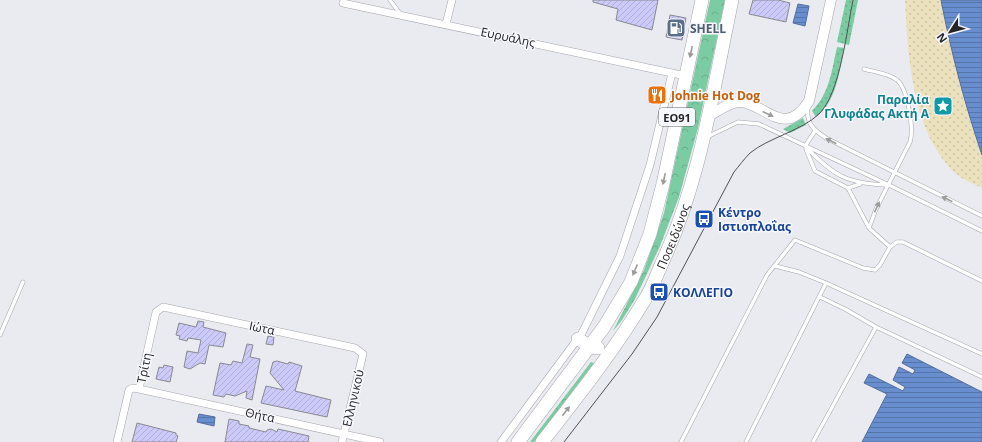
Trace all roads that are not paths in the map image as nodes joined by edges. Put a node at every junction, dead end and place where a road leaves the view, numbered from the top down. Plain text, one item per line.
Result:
1 (390, 0) edge
2 (452, 0) edge
3 (702, 0) edge
4 (732, 0) edge
5 (831, 0) edge
6 (343, 3) dead end
7 (402, 15) junction
8 (446, 24) junction
9 (864, 69) dead end
10 (672, 73) junction
11 (686, 76) junction
12 (809, 101) junction
13 (707, 117) junction
14 (815, 131) junction
15 (703, 140) junction
16 (805, 146) junction
17 (894, 173) junction
18 (861, 184) junction
19 (889, 185) junction
20 (848, 188) junction
21 (982, 216) edge
22 (869, 228) junction
23 (982, 231) edge
24 (890, 247) junction
25 (775, 266) junction
26 (982, 281) edge
27 (23, 282) dead end
28 (826, 282) junction
29 (820, 297) junction
30 (160, 308) joint
31 (876, 327) junction
32 (0, 335) edge
33 (578, 339) junction
34 (591, 347) junction
35 (610, 350) junction
36 (362, 354) joint
37 (982, 354) edge
38 (982, 377) edge
39 (139, 389) junction
40 (344, 433) junction
41 (117, 442) edge
42 (342, 442) edge
43 (380, 442) edge
44 (501, 442) edge
45 (518, 442) edge
46 (542, 442) edge
47 (681, 442) edge
48 (746, 442) edge
49 (813, 442) edge

1 - 7 lane
2 - 8 street
3 -> 11 highway, Ποσειδώνος / ΕΟ91
4 - 13 highway, Ποσειδώνος / ΕΟ91
5 - 12 street
6 - 7 street, Ευρυάλης
7 - 8 street, Ευρυάλης
8 - 10 street, Ευρυάλης
9 - 17 lane
10 - 11 street, Ευρυάλης
10 - 33 street
11 -> 34 highway, Ποσειδώνος / ΕΟ91
13 -> 12 street
12 - 14 lane
13 - 15 highway, Ποσειδώνος / ΕΟ91
14 - 16 lane
17 -> 14 lane
15 - 16 lane
15 - 35 highway, Ποσειδώνος / ΕΟ91
16 - 18 lane
16 - 19 lane
16 - 20 lane
17 - 19 lane
21 -> 17 lane
18 - 19 lane
18 - 20 lane
22 -> 19 lane
19 - 23 lane
20 - 22 lane
22 - 24 lane
24 - 25 lane
24 - 26 lane
25 - 28 lane
25 - 47 lane
27 - 32 lane
28 - 29 lane
28 - 37 lane
29 - 31 lane
29 - 48 lane
30 - 36 street, Ιώτα
30 - 39 street, Τρίτη
31 - 38 lane
31 - 49 lane
33 - 34 highway
33 - 44 street
34 - 35 highway
34 - 45 highway, Ποσειδώνος / ΕΟ91
46 -> 35 highway, Ποσειδώνος / ΕΟ91
36 - 40 street, Ελληνικού
39 - 40 street, Θήτα
39 - 41 street, Τρίτη
40 - 42 street, Ελληνικού
40 - 43 street, Θήτα

